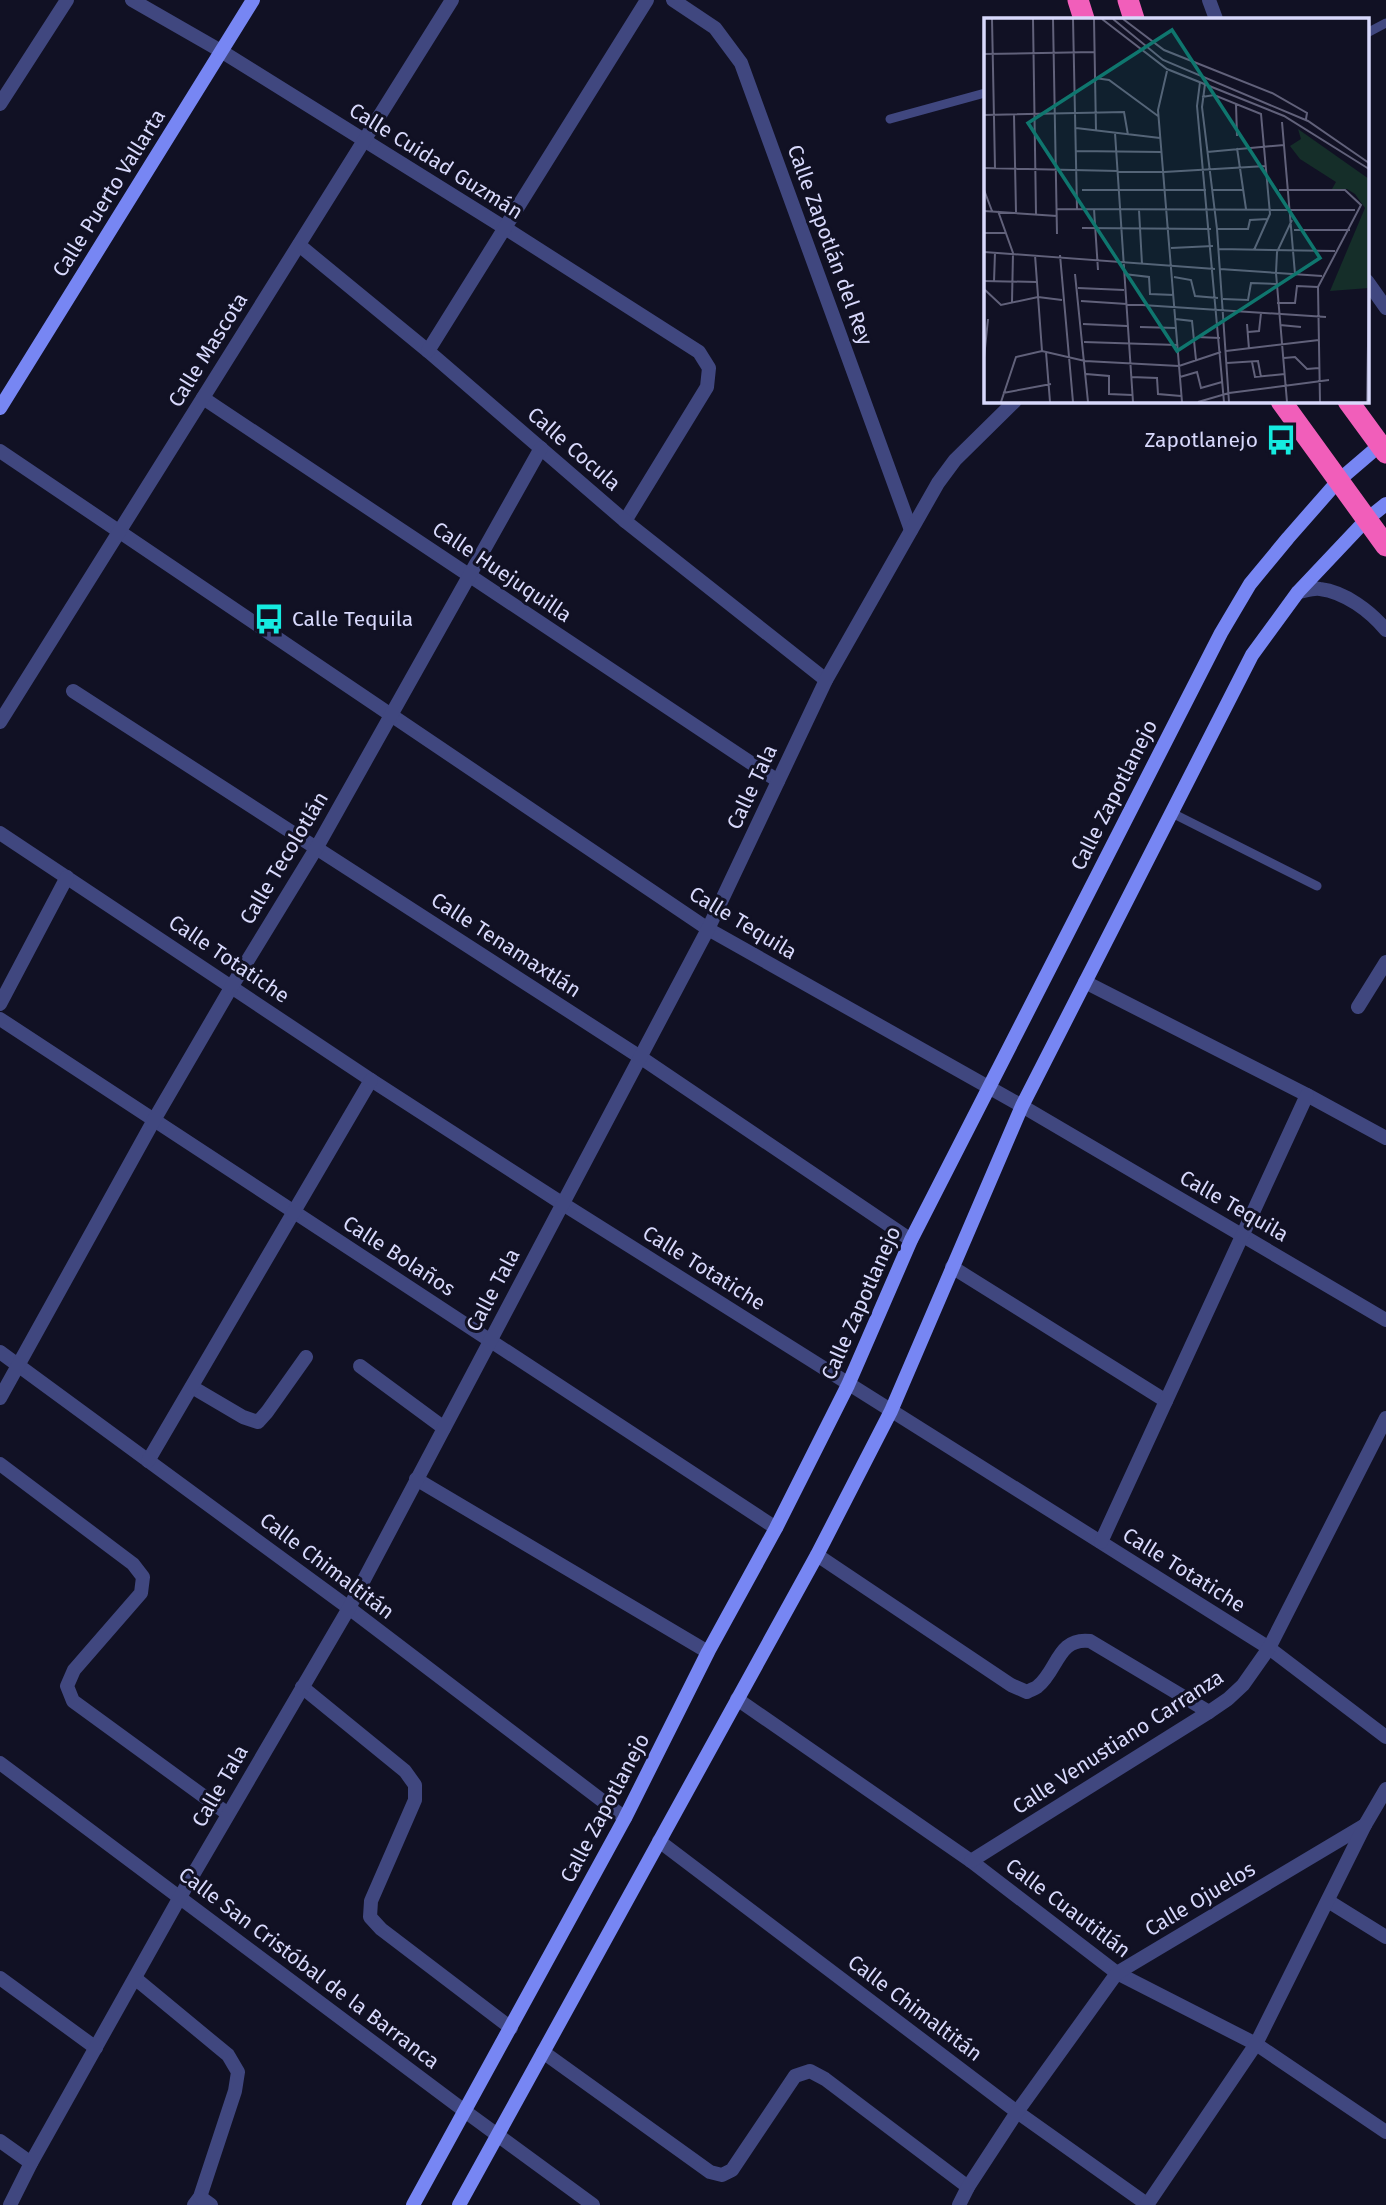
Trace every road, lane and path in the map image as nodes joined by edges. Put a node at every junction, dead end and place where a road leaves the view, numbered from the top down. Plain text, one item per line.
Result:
1 (67, 0) edge
2 (132, 0) edge
3 (253, 0) edge
4 (452, 0) edge
5 (647, 0) edge
6 (673, 0) edge
7 (1078, 0) edge
8 (1128, 0) edge
9 (1209, 0) edge
10 (1084, 18) edge
11 (1134, 18) edge
12 (1216, 18) edge
13 (1386, 23) edge
14 (1368, 32) edge
15 (221, 51) junction
16 (984, 93) edge
17 (0, 104) edge
18 (890, 119) dead end
19 (364, 141) junction
20 (505, 228) junction
21 (299, 245) junction
22 (1368, 282) edge
23 (1386, 308) edge
24 (428, 351) junction
25 (203, 398) junction
26 (1014, 402) edge
27 (1282, 402) edge
28 (1349, 402) edge
29 (0, 408) edge
30 (541, 449) junction
31 (1383, 449) edge
32 (0, 451) edge
33 (1338, 481) junction
34 (1386, 504) edge
35 (1366, 520) junction
36 (625, 521) junction
37 (911, 530) junction
38 (119, 532) junction
39 (1386, 546) edge
40 (470, 576) junction
41 (1298, 592) junction
42 (1386, 630) edge
43 (826, 680) junction
44 (73, 691) dead end
45 (391, 717) junction
46 (0, 722) edge
47 (778, 781) junction
48 (1172, 813) junction
49 (0, 833) edge
50 (317, 847) junction
51 (67, 877) junction
52 (1317, 886) dead end
53 (708, 929) junction
54 (1386, 962) edge
55 (1085, 982) junction
56 (232, 986) junction
57 (0, 1003) edge
58 (1358, 1007) dead end
59 (0, 1019) edge
60 (640, 1057) junction
61 (371, 1080) junction
62 (988, 1089) junction
63 (1307, 1095) junction
64 (1022, 1106) junction
65 (154, 1120) junction
66 (1386, 1138) edge
67 (563, 1204) junction
68 (292, 1212) junction
69 (1242, 1235) junction
70 (911, 1240) junction
71 (952, 1267) junction
72 (1386, 1320) edge
73 (491, 1340) junction
74 (0, 1352) edge
75 (306, 1357) dead end
76 (18, 1365) junction
77 (360, 1366) dead end
78 (848, 1385) junction
79 (191, 1387) junction
80 (0, 1398) edge
81 (1166, 1401) junction
82 (891, 1411) junction
83 (1386, 1418) edge
84 (444, 1428) junction
85 (148, 1461) junction
86 (0, 1464) edge
87 (416, 1479) junction
88 (776, 1528) junction
89 (1101, 1542) junction
90 (817, 1555) junction
91 (349, 1608) junction
92 (1269, 1648) junction
93 (708, 1652) junction
94 (302, 1687) junction
95 (737, 1699) junction
96 (1209, 1712) junction
97 (1386, 1737) edge
98 (0, 1763) edge
99 (1386, 1789) edge
100 (228, 1814) junction
101 (625, 1818) junction
102 (1365, 1825) junction
103 (659, 1841) junction
104 (971, 1861) junction
105 (180, 1897) junction
106 (1328, 1901) junction
107 (1386, 1937) edge
108 (1117, 1973) junction
109 (0, 1978) edge
110 (136, 1979) junction
111 (511, 2028) junction
112 (1256, 2044) junction
113 (96, 2048) junction
114 (543, 2052) junction
115 (466, 2112) junction
116 (1017, 2112) junction
117 (1386, 2132) edge
118 (498, 2134) junction
119 (0, 2141) edge
120 (31, 2163) junction
121 (968, 2187) junction
122 (202, 2202) edge
123 (10, 2205) edge
124 (413, 2205) edge
125 (459, 2205) edge
126 (593, 2205) edge
127 (959, 2205) edge
128 (1148, 2205) edge

1 - 17 street
2 - 15 street, Calle Cuidad Guzmán
3 - 15 street, Calle Puerto Vallarta
4 - 19 street, Calle Mascota
5 - 20 street
6 - 37 street, Calle Zapotlán del Rey
7 - 10 highway
8 - 11 highway
9 - 12 street
13 - 14 lane
15 - 19 street, Calle Cuidad Guzmán
15 - 29 street, Calle Puerto Vallarta
16 - 18 lane
19 - 20 street, Calle Cuidad Guzmán
19 - 21 street, Calle Mascota
20 - 24 street
20 - 36 street, Calle Cuidad Guzmán
21 - 24 street, Calle Cocula
21 - 25 street, Calle Mascota
22 - 23 street
24 - 30 street, Calle Cocula
25 - 38 street, Calle Mascota
25 - 40 street, Calle Huejuquilla
26 - 37 street, Calle Tala
27 - 33 highway
28 - 31 highway
30 - 36 street, Calle Cocula
30 - 40 street, Calle Tecolotlán
31 - 33 street, Calle Zapotlanejo
32 - 38 street, Calle Tequila
33 - 35 highway
33 - 62 street, Calle Zapotlanejo
34 - 35 street
35 - 39 highway
35 - 41 street
36 - 43 street, Calle Cocula
37 - 43 street, Calle Tala
38 - 45 street, Calle Tequila
38 - 46 street, Calle Mascota
40 - 45 street, Calle Tecolotlán
40 - 47 street, Calle Huejuquilla
41 - 42 street
41 - 48 street
43 - 47 street, Calle Tala
44 - 50 street, Calle Tenamaxtlán
45 - 50 street, Calle Tecolotlán
45 - 53 street, Calle Tequila
47 - 53 street, Calle Tala
48 - 52 lane
48 - 55 street
49 - 51 street, Calle Totatiche
50 - 56 street, Calle Tecolotlán
50 - 60 street, Calle Tenamaxtlán
51 - 56 street, Calle Totatiche
51 - 57 street
53 - 60 street, Calle Tala
53 - 62 street, Calle Tequila
54 - 58 street
55 - 63 street
55 - 64 street
56 - 61 street, Calle Totatiche
56 - 65 street, Calle Tecolotlán
59 - 65 street, Calle Bolaños
60 - 67 street, Calle Tala
60 - 70 street, Calle Tenamaxtlán
61 - 67 street, Calle Totatiche
61 - 68 street
62 - 64 street, Calle Tequila
62 - 70 street, Calle Zapotlanejo
63 - 66 street
63 - 69 street
64 - 69 street, Calle Tequila
64 - 71 street
65 - 68 street, Calle Bolaños
65 - 76 street, Calle Tecolotlán
67 - 73 street, Calle Tala
67 - 78 street, Calle Totatiche
68 - 73 street, Calle Bolaños
68 - 79 street
69 - 72 street, Calle Tequila
69 - 81 street
70 - 78 street, Calle Zapotlanejo
71 - 81 street
71 - 82 street
73 - 84 street, Calle Tala
73 - 88 street, Calle Bolaños
74 - 76 street, Calle Chimaltitán
75 - 79 street
76 - 80 street, Calle Tecolotlán
76 - 85 street, Calle Chimaltitán
77 - 84 street
78 - 82 street, Calle Totatiche
78 - 88 street, Calle Zapotlanejo
79 - 85 street
81 - 89 street
82 - 89 street, Calle Totatiche
82 - 90 street
83 - 92 street, Calle Venustiano Carranza
84 - 87 street, Calle Tala
85 - 91 street, Calle Chimaltitán
86 - 100 street
87 - 91 street, Calle Tala
87 - 93 street
88 - 93 street, Calle Zapotlanejo
89 - 92 street, Calle Totatiche
90 - 95 street
90 - 96 street
91 - 94 street, Calle Tala
91 - 101 street, Calle Chimaltitán
92 - 96 street, Calle Venustiano Carranza
92 - 97 street, Calle Totatiche
93 - 101 street, Calle Zapotlanejo
94 - 100 street, Calle Tala
94 - 111 street
95 - 103 street
95 - 104 street, Calle Cuautitlán
96 - 104 street, Calle Venustiano Carranza
98 - 105 street, Calle San Cristóbal de la Barranca
99 - 102 street, Calle Ojuelos
100 - 105 street, Calle Tala
101 - 111 street, Calle Zapotlanejo
102 - 106 street
102 - 108 street, Calle Ojuelos
103 - 114 street
103 - 116 street, Calle Chimaltitán
104 - 108 street, Calle Cuautitlán
105 - 110 street, Calle Tala
105 - 115 street, Calle San Cristóbal de la Barranca
106 - 107 street
106 - 112 street
108 - 112 street, Calle Cuautitlán
108 - 116 street, Calle Ojuelos
109 - 113 street
110 - 113 street, Calle Tala
110 - 122 street
111 - 115 street, Calle Zapotlanejo
112 - 117 street, Calle Cuautitlán
112 - 128 street
113 - 120 street, Calle Tala
114 - 118 street
114 - 121 street
115 - 118 street, Calle San Cristóbal de la Barranca
115 - 124 street, Calle Zapotlanejo
116 - 121 street, Calle Ojuelos
116 - 128 street, Calle Chimaltitán
118 - 125 street
118 - 126 street, Calle San Cristóbal de la Barranca
119 - 120 street
120 - 123 street, Calle Tala
121 - 127 street, Calle Ojuelos

